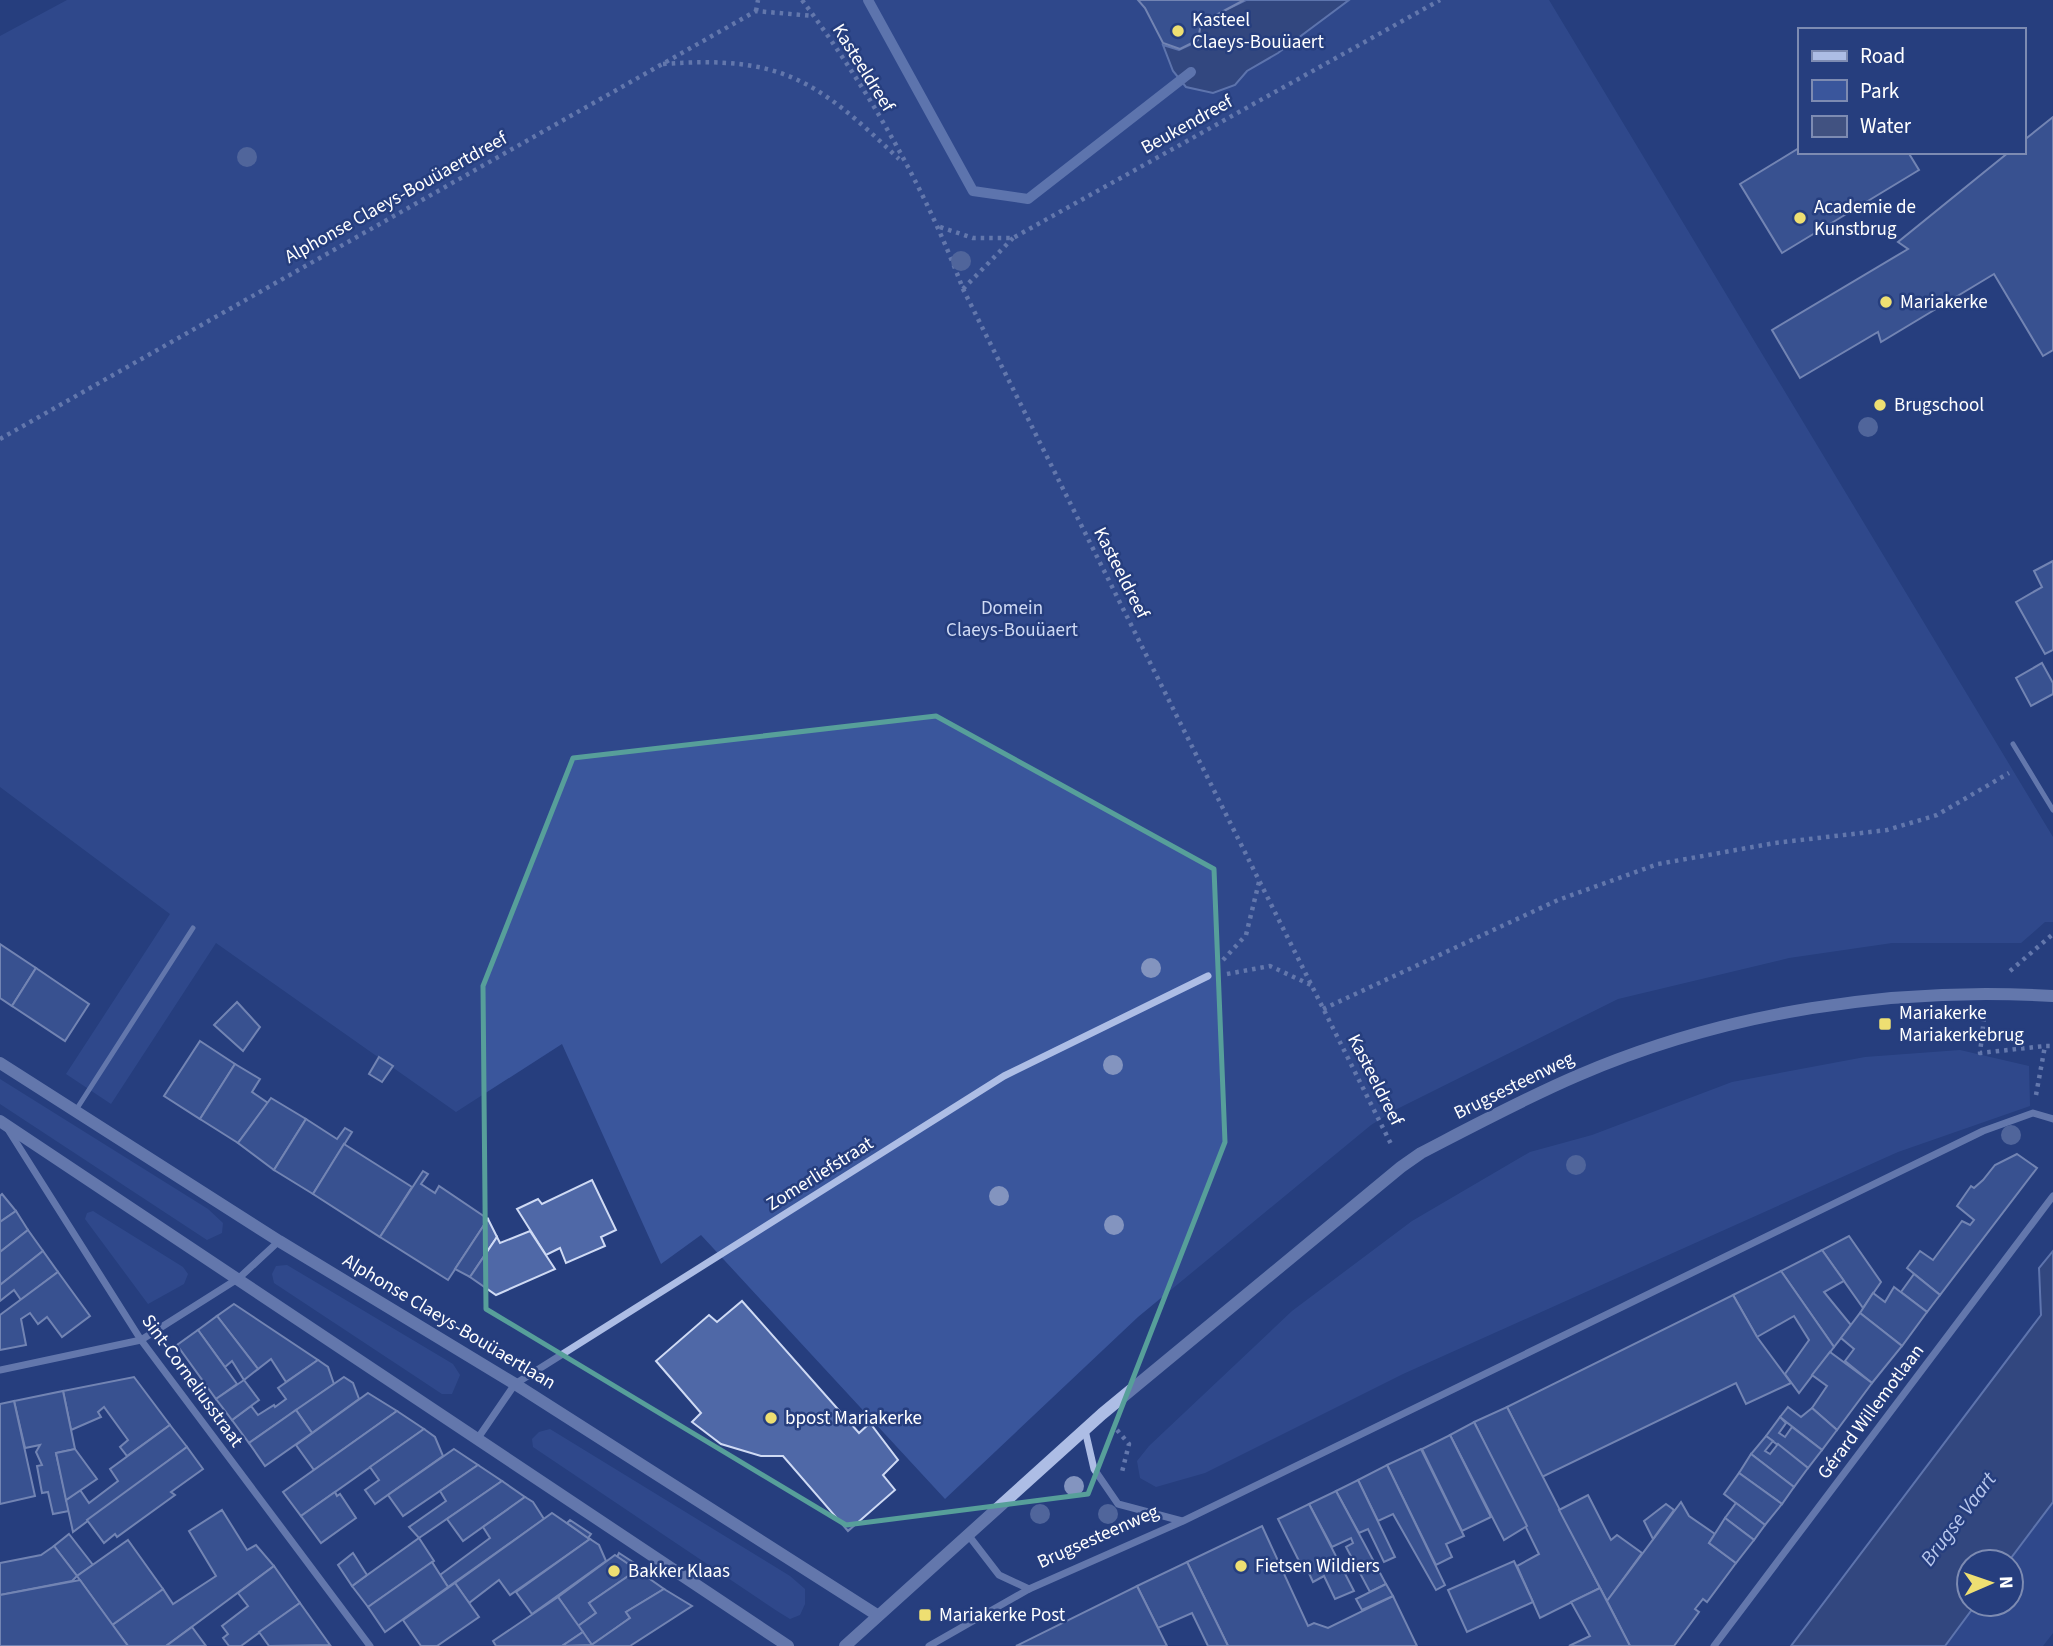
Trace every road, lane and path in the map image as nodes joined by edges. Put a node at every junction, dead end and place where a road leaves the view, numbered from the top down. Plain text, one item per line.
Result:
1 (758, 0) edge
2 (802, 0) edge
3 (1440, 0) edge
4 (756, 10) junction
5 (814, 16) junction
6 (661, 64) junction
7 (905, 165) junction
8 (940, 227) junction
9 (1013, 238) junction
10 (963, 289) junction
11 (0, 439) edge
12 (2013, 744) dead end
13 (2025, 764) junction
14 (2053, 810) edge
15 (1259, 881) junction
16 (193, 928) dead end
17 (1208, 976) junction
18 (1311, 985) junction
19 (2053, 996) edge
20 (1322, 1009) junction
21 (2045, 1046) junction
22 (2053, 1046) edge
23 (1980, 1053) dead end
24 (0, 1063) edge
25 (74, 1113) junction
26 (2033, 1113) junction
27 (2053, 1119) edge
28 (2, 1122) edge
29 (1401, 1167) junction
30 (2053, 1196) edge
31 (279, 1241) junction
32 (239, 1279) junction
33 (141, 1340) junction
34 (0, 1370) edge
35 (515, 1384) junction
36 (1102, 1414) junction
37 (1085, 1430) junction
38 (478, 1438) junction
39 (1143, 1511) junction
40 (1183, 1521) junction
41 (969, 1536) junction
42 (1029, 1589) junction
43 (877, 1615) junction
44 (370, 1646) edge
45 (788, 1646) edge
46 (845, 1646) edge
47 (929, 1646) edge
48 (1714, 1646) edge

1 - 4 path
2 - 5 path, Kasteeldreef
3 - 9 path, Beukendreef
4 - 5 path
4 - 6 path, Alphonse Claeys-Bouüaertdreef
5 - 7 path, Kasteeldreef
6 - 7 path
6 - 11 path, Alphonse Claeys-Bouüaertdreef
7 - 8 path, Kasteeldreef
8 - 9 path
8 - 10 path, Kasteeldreef
9 - 10 path
10 - 15 path, Kasteeldreef
12 - 13 lane
13 - 14 lane
13 - 20 path
15 - 17 path
15 - 18 path, Kasteeldreef
16 - 25 lane
17 - 18 path
17 - 35 street, Zomerliefstraat
18 - 20 path, Kasteeldreef
19 - 29 street, Brugsesteenweg
20 - 29 path, Kasteeldreef
21 - 22 path
21 - 23 path
21 - 26 path
24 - 25 street, Alphonse Claeys-Bouüaertlaan
25 - 31 street, Alphonse Claeys-Bouüaertlaan
26 - 27 street
26 - 40 street, Brugsesteenweg
28 - 32 street
28 - 33 street, Sint-Corneliusstraat
29 - 36 street, Brugsesteenweg
30 - 48 street, Gérard Willemotlaan
31 - 32 street
31 - 35 street, Alphonse Claeys-Bouüaertlaan
32 - 33 street
32 - 38 street
33 - 34 street
33 - 44 street, Sint-Corneliusstraat
35 - 38 street, Zomerliefstraat
35 - 43 street, Alphonse Claeys-Bouüaertlaan
36 - 37 street, Brugsesteenweg
36 - 39 path
37 - 39 street, Brugsesteenweg
37 - 41 street, Brugsesteenweg
38 - 45 street
39 - 40 street, Brugsesteenweg
40 - 42 street, Brugsesteenweg
41 - 42 street, Brugsesteenweg
41 - 43 street, Brugsesteenweg
42 - 47 street, Brugsesteenweg
43 - 46 street, Brugsesteenweg

